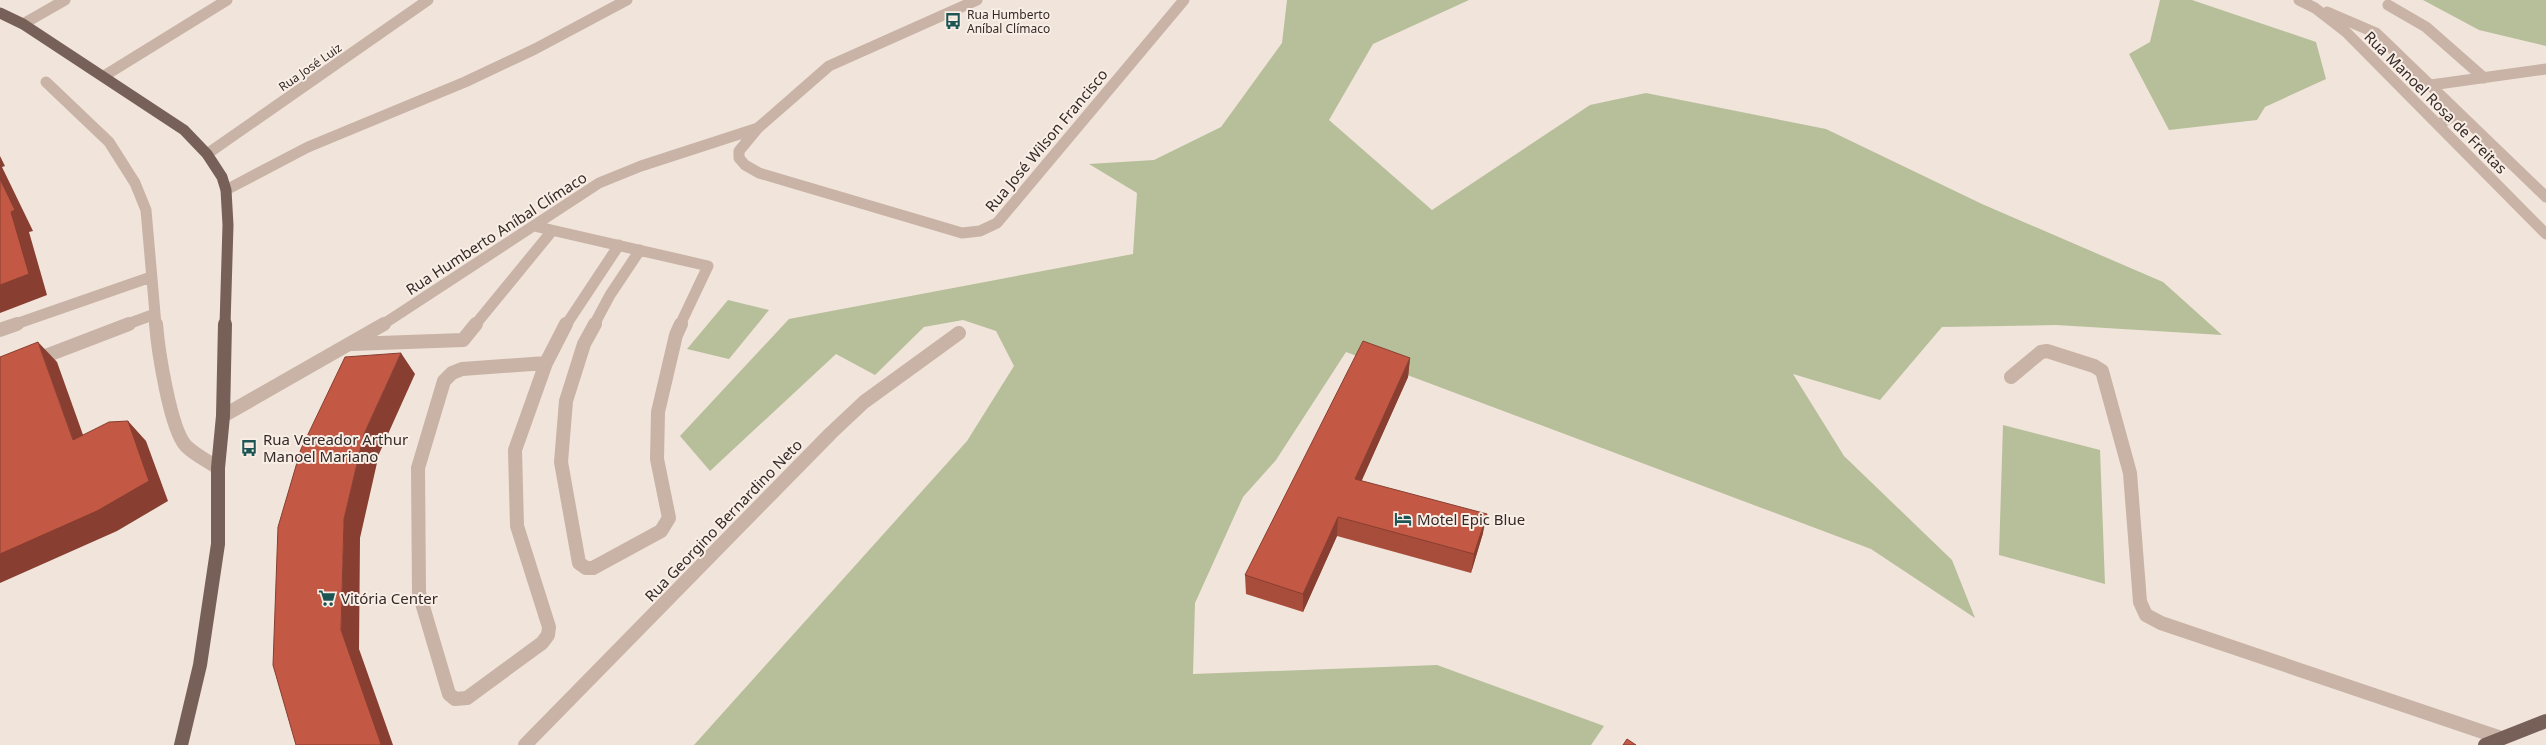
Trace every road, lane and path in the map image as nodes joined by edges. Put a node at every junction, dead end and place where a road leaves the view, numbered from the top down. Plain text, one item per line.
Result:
1 (66, 0) edge
2 (226, 0) edge
3 (428, 0) edge
4 (627, 0) edge
5 (977, 0) edge
6 (1184, 0) edge
7 (2299, 0) edge
8 (2388, 5) dead end
9 (2315, 8) junction
10 (0, 13) edge
11 (23, 24) junction
12 (2546, 69) edge
13 (104, 76) junction
14 (2484, 78) junction
15 (46, 82) dead end
16 (2431, 85) junction
17 (2458, 113) junction
18 (2438, 126) junction
19 (758, 128) junction
20 (207, 154) junction
21 (226, 190) junction
22 (2546, 197) edge
23 (534, 226) junction
24 (552, 231) junction
25 (2546, 234) edge
26 (620, 245) junction
27 (640, 250) junction
28 (151, 277) junction
29 (155, 314) junction
30 (0, 330) edge
31 (959, 333) dead end
32 (352, 344) junction
33 (27, 363) edge
34 (546, 363) junction
35 (2011, 377) dead end
36 (223, 416) junction
37 (218, 468) junction
38 (2546, 722) edge
39 (2501, 738) junction
40 (181, 745) edge
41 (525, 745) edge
42 (2484, 745) edge

1 - 11 street
2 - 13 street
3 - 20 street, Rua José Luiz
4 - 21 street
5 - 19 street, Rua Humberto Aníbal Clímaco
6 - 19 street, Rua José Wilson Francisco
7 - 9 street, Rua Manoel Rosa de Freitas
8 - 14 street
9 - 16 street
9 - 18 street, Rua Manoel Rosa de Freitas
10 - 11 main road
11 - 13 main road
12 - 14 street
13 - 20 main road
14 - 16 street
15 - 28 street
16 - 17 street
17 - 18 street
17 - 22 street
18 - 25 street, Rua Manoel Rosa de Freitas
19 - 23 street, Rua Humberto Aníbal Clímaco
20 - 21 main road
21 - 36 main road
23 - 24 street
23 - 32 street, Rua Humberto Aníbal Clímaco
24 - 26 street
24 - 32 street
26 - 27 street
26 - 34 street
27 - 27 street
28 - 29 street
28 - 30 street
29 - 33 street
29 - 37 street
31 - 41 street, Rua Georgino Bernardino Neto
32 - 36 street, Rua Humberto Aníbal Clímaco
34 - 34 street
35 - 39 street
36 - 37 main road
37 - 40 main road
38 - 39 main road
39 - 42 main road

